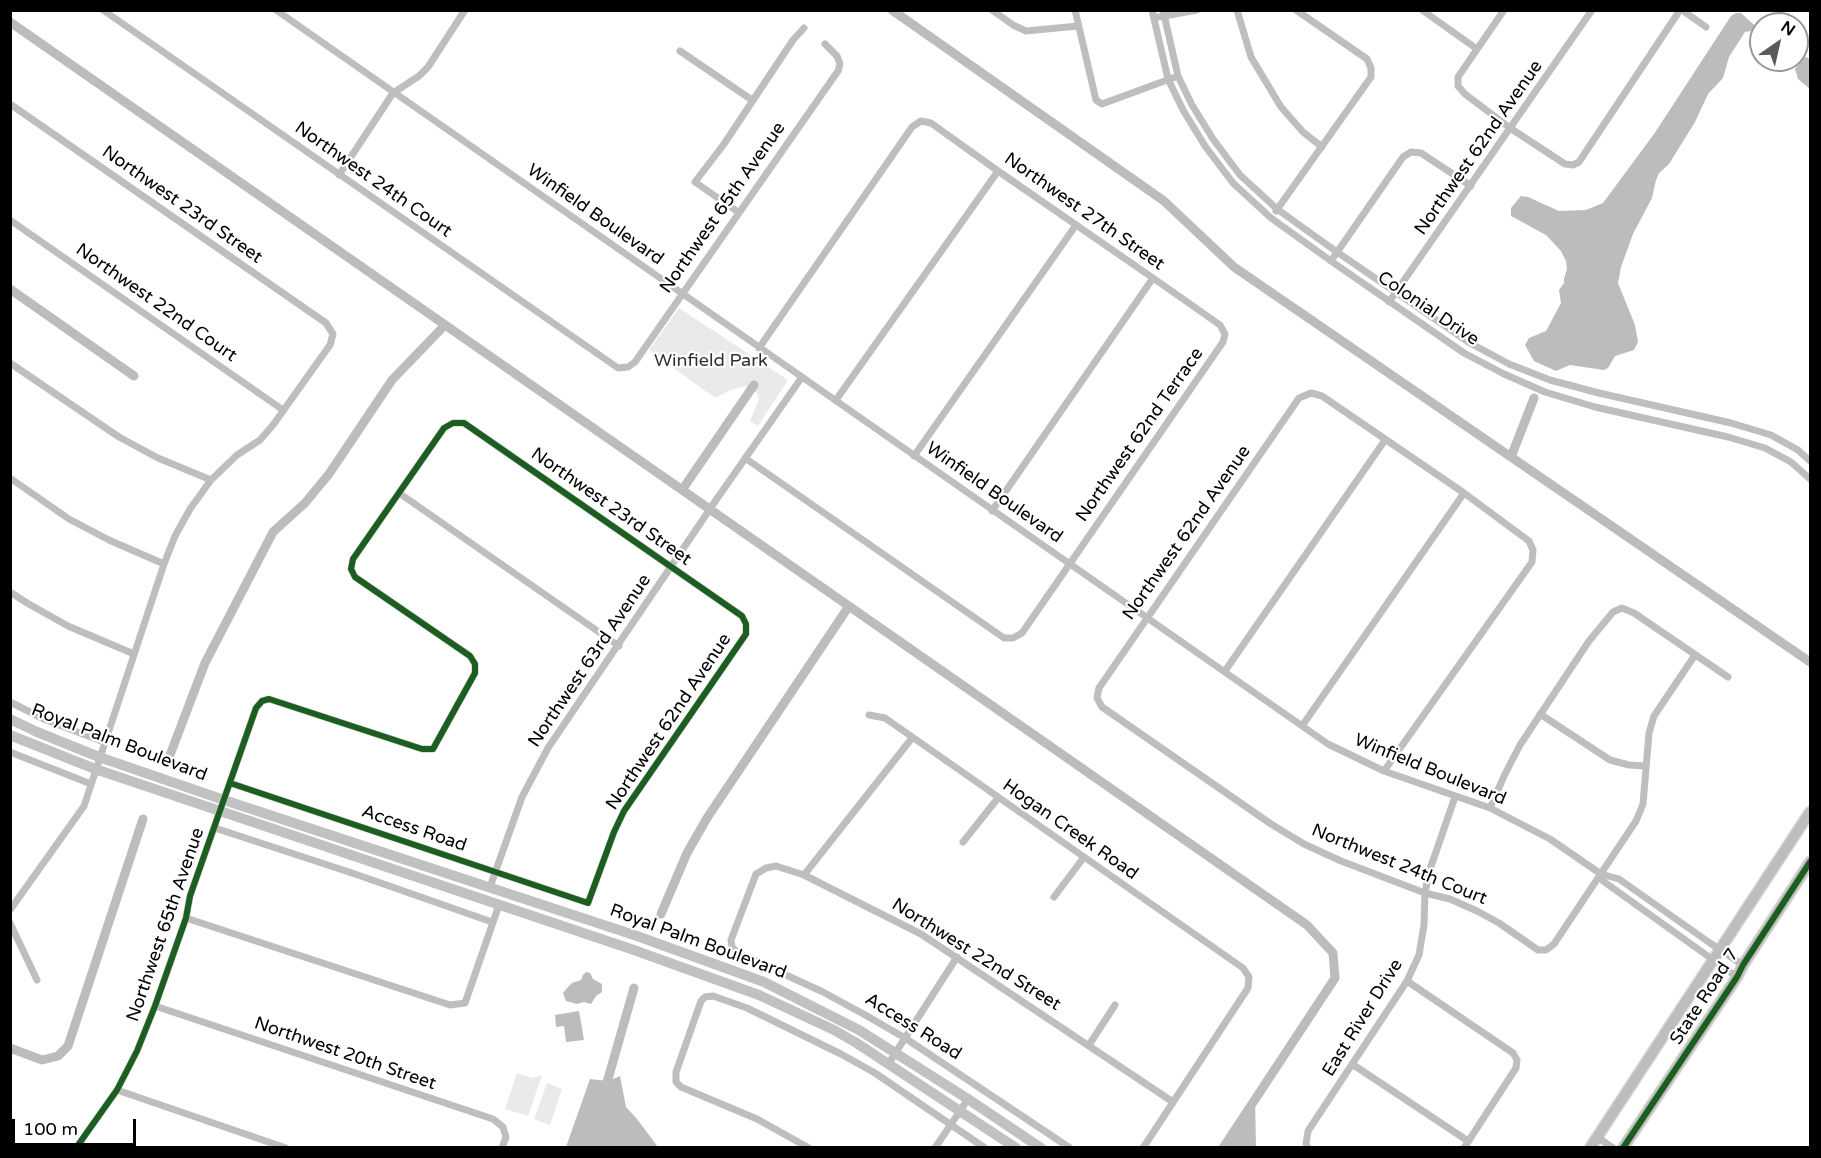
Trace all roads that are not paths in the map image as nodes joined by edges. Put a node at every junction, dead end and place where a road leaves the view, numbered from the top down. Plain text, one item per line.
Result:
1 (103, 10) edge
2 (465, 10) edge
3 (992, 10) edge
4 (1075, 10) edge
5 (1197, 10) edge
6 (1237, 10) edge
7 (1296, 10) edge
8 (1422, 10) edge
9 (1504, 10) edge
10 (1592, 10) edge
11 (1681, 10) edge
12 (281, 12) edge
13 (1163, 14) edge
14 (1153, 15) edge
15 (1078, 26) junction
16 (1706, 27) dead end
17 (804, 28) dead end
18 (825, 44) dead end
19 (1477, 49) junction
20 (680, 51) dead end
21 (1178, 76) junction
22 (1168, 80) junction
23 (393, 93) junction
24 (752, 100) junction
25 (10, 104) edge
26 (1510, 128) junction
27 (1322, 147) junction
28 (998, 171) junction
29 (339, 175) junction
30 (1471, 186) junction
31 (1277, 209) junction
32 (738, 212) junction
33 (1271, 218) junction
34 (10, 220) edge
35 (1076, 225) junction
36 (1337, 252) junction
37 (1331, 261) junction
38 (1153, 278) junction
39 (1396, 292) junction
40 (682, 294) junction
41 (1389, 302) junction
42 (1225, 334) joint
43 (759, 348) junction
44 (10, 363) edge
45 (628, 367) joint
46 (802, 377) junction
47 (1550, 380) junction
48 (1545, 392) junction
49 (1599, 393) junction
50 (836, 400) junction
51 (1595, 407) junction
52 (1663, 408) junction
53 (283, 410) junction
54 (1661, 422) junction
55 (1385, 440) junction
56 (914, 456) junction
57 (746, 458) junction
58 (1810, 460) edge
59 (10, 478) edge
60 (1810, 479) edge
61 (211, 480) junction
62 (1464, 493) junction
63 (399, 494) junction
64 (992, 511) junction
65 (164, 564) junction
66 (1069, 564) junction
67 (671, 568) junction
68 (10, 592) edge
69 (1146, 618) junction
70 (746, 624) joint
71 (619, 646) junction
72 (134, 654) junction
73 (1695, 655) junction
74 (1226, 671) junction
75 (1728, 677) dead end
76 (1098, 698) joint
77 (10, 702) edge
78 (1540, 714) junction
79 (869, 716) dead end
80 (10, 719) edge
81 (1302, 726) junction
82 (10, 735) edge
83 (912, 738) junction
84 (104, 742) junction
85 (10, 752) edge
86 (99, 757) junction
87 (1646, 766) junction
88 (95, 770) junction
89 (1384, 771) junction
90 (230, 783) junction
91 (91, 784) junction
92 (1455, 797) junction
93 (998, 798) junction
94 (224, 800) junction
95 (1490, 808) junction
96 (220, 812) junction
97 (1810, 812) edge
98 (215, 828) junction
99 (963, 842) dead end
100 (1084, 857) junction
101 (1810, 862) edge
102 (496, 872) junction
103 (1601, 874) junction
104 (804, 875) junction
105 (490, 887) junction
106 (464, 893) junction
107 (1425, 893) junction
108 (519, 896) junction
109 (1054, 897) dead end
110 (588, 903) joint
111 (499, 905) junction
112 (10, 910) edge
113 (186, 918) junction
114 (492, 922) junction
115 (10, 923) edge
116 (732, 947) joint
117 (1717, 955) junction
118 (957, 957) junction
119 (1743, 965) junction
120 (1737, 977) junction
121 (37, 980) dead end
122 (1407, 981) junction
123 (1115, 1005) dead end
124 (156, 1006) junction
125 (905, 1038) junction
126 (1089, 1044) junction
127 (896, 1052) junction
128 (889, 1064) junction
129 (1352, 1064) junction
130 (117, 1090) junction
131 (968, 1099) junction
132 (1173, 1102) junction
133 (960, 1110) junction
134 (950, 1124) junction
135 (1597, 1137) junction
136 (1466, 1144) edge
137 (1307, 1146) edge
138 (76, 1148) edge
139 (286, 1148) edge
140 (502, 1148) edge
141 (809, 1148) edge
142 (934, 1148) edge
143 (985, 1148) edge
144 (1016, 1148) edge
145 (1041, 1148) edge
146 (1070, 1148) edge
147 (1143, 1148) edge
148 (1590, 1148) edge
149 (1613, 1148) edge
150 (1623, 1148) edge

1 - 29 street, Northwest 24th Court
2 - 23 street
3 - 15 street
4 - 15 street
5 - 13 street
6 - 27 street
7 - 27 street
8 - 19 street
9 - 19 street
10 - 26 street, Northwest 62nd Avenue
11 - 16 street
11 - 26 street
12 - 23 street, Winfield Boulevard
13 - 14 street
13 - 21 street, Colonial Drive
14 - 22 street, Colonial Drive
15 - 22 street
17 - 24 street
18 - 32 street, Northwest 65th Avenue
19 - 26 street
20 - 24 street
21 - 22 street
21 - 31 street, Colonial Drive
22 - 33 street, Colonial Drive
23 - 29 street
23 - 40 street, Winfield Boulevard
24 - 32 street
25 - 53 street, Northwest 23rd Street
26 - 30 street, Northwest 62nd Avenue
27 - 31 street
28 - 35 street, Northwest 27th Street
28 - 43 street, Northwest 27th Street
28 - 50 street
29 - 45 street, Northwest 24th Court
30 - 36 street
30 - 39 street, Northwest 62nd Avenue
31 - 33 street
31 - 36 street, Colonial Drive
32 - 40 street, Northwest 65th Avenue
33 - 37 street, Colonial Drive
34 - 53 street, Northwest 22nd Court
35 - 38 street, Northwest 27th Street
35 - 56 street
36 - 37 street
36 - 39 street, Colonial Drive
37 - 41 street, Colonial Drive
38 - 42 street, Northwest 27th Street
38 - 64 street
39 - 41 street, Northwest 62nd Avenue
39 - 47 street, Colonial Drive
40 - 43 street, Winfield Boulevard
40 - 45 street, Northwest 65th Avenue
41 - 48 street, Colonial Drive
42 - 66 street, Northwest 62nd Terrace
43 - 46 street, Winfield Boulevard
44 - 61 street
46 - 50 street, Winfield Boulevard
46 - 57 street, Northwest 63rd Avenue
47 - 48 street
47 - 49 street, Colonial Drive
48 - 51 street, Colonial Drive
49 - 51 street
49 - 52 street, Colonial Drive
50 - 56 street, Winfield Boulevard
51 - 54 street, Colonial Drive
52 - 54 street
52 - 58 street, Colonial Drive
53 - 61 street
54 - 60 street, Colonial Drive
55 - 62 street
55 - 69 street, Northwest 62nd Avenue
55 - 74 street
56 - 64 street, Winfield Boulevard
57 - 66 street, Northwest 62nd Terrace
57 - 67 street, Northwest 63rd Avenue
59 - 65 street
61 - 65 street
62 - 81 street
62 - 89 street
63 - 67 street, Northwest 23rd Street
63 - 71 street
63 - 90 street, Northwest 65th Avenue
64 - 66 street, Winfield Boulevard
65 - 72 street
66 - 69 street, Winfield Boulevard
67 - 70 street, Northwest 23rd Street
67 - 71 street, Northwest 63rd Avenue
68 - 72 street
69 - 74 street, Winfield Boulevard
69 - 76 street, Northwest 62nd Avenue
70 - 110 street, Northwest 62nd Avenue
71 - 102 street, Northwest 63rd Avenue
72 - 84 street
73 - 75 street
73 - 78 street
73 - 87 street
74 - 81 street, Winfield Boulevard
76 - 107 street, Northwest 24th Court
77 - 84 street
78 - 87 street
78 - 95 street
79 - 83 street, Hogan Creek Road
80 - 86 main road, Royal Palm Boulevard
81 - 89 street, Winfield Boulevard
82 - 88 main road, Royal Palm Boulevard
83 - 93 street, Hogan Creek Road
83 - 104 street
84 - 86 street
85 - 91 street
86 - 88 street
86 - 94 main road, Royal Palm Boulevard
87 - 103 street
88 - 91 street
88 - 96 main road, Royal Palm Boulevard
89 - 92 street, Winfield Boulevard
90 - 94 street, Northwest 65th Avenue
90 - 102 street, Access Road
91 - 112 street
92 - 95 street, Winfield Boulevard
92 - 107 street, East River Drive
93 - 99 street
93 - 100 street, Hogan Creek Road
94 - 96 street, Northwest 65th Avenue
94 - 105 main road, Royal Palm Boulevard
95 - 103 street, Winfield Boulevard
96 - 98 street, Northwest 65th Avenue
96 - 106 main road, Royal Palm Boulevard
97 - 117 main road, State Road 7
98 - 113 street, Northwest 65th Avenue
98 - 114 street
100 - 109 street
100 - 132 street, Hogan Creek Road
101 - 119 main road, State Road 7
102 - 105 street, Northwest 63rd Avenue
102 - 110 street, Access Road
103 - 107 street, Northwest 24th Court
103 - 117 street, Winfield Boulevard
104 - 116 street, Northwest 22nd Street
104 - 118 street, Northwest 22nd Street
105 - 106 main road
105 - 108 main road, Royal Palm Boulevard
106 - 111 main road, Royal Palm Boulevard
107 - 122 street, East River Drive
108 - 111 main road
108 - 127 main road, Royal Palm Boulevard
111 - 114 street
111 - 128 main road, Royal Palm Boulevard
113 - 114 street
113 - 124 street, Northwest 65th Avenue
115 - 121 street
116 - 125 street, Access Road
117 - 119 street, Winfield Boulevard
117 - 120 street, Winfield Boulevard
117 - 135 main road, State Road 7
118 - 125 street
118 - 126 street, Northwest 22nd Street
119 - 120 main road, State Road 7
120 - 150 main road, State Road 7
122 - 129 street, East River Drive
122 - 136 street
123 - 126 street
124 - 130 street, Northwest 65th Avenue
124 - 140 street, Northwest 20th Street
125 - 127 street
125 - 146 street, Access Road
126 - 132 street, Northwest 22nd Street
127 - 128 street
127 - 131 main road, Royal Palm Boulevard
128 - 133 main road, Royal Palm Boulevard
129 - 136 street
129 - 137 street, East River Drive
130 - 138 street, Northwest 65th Avenue
130 - 139 street
131 - 133 street
131 - 145 main road, Royal Palm Boulevard
132 - 147 street
133 - 134 street
133 - 144 main road, Royal Palm Boulevard
134 - 141 street
134 - 142 street
134 - 143 street
135 - 148 main road, State Road 7
135 - 149 street

